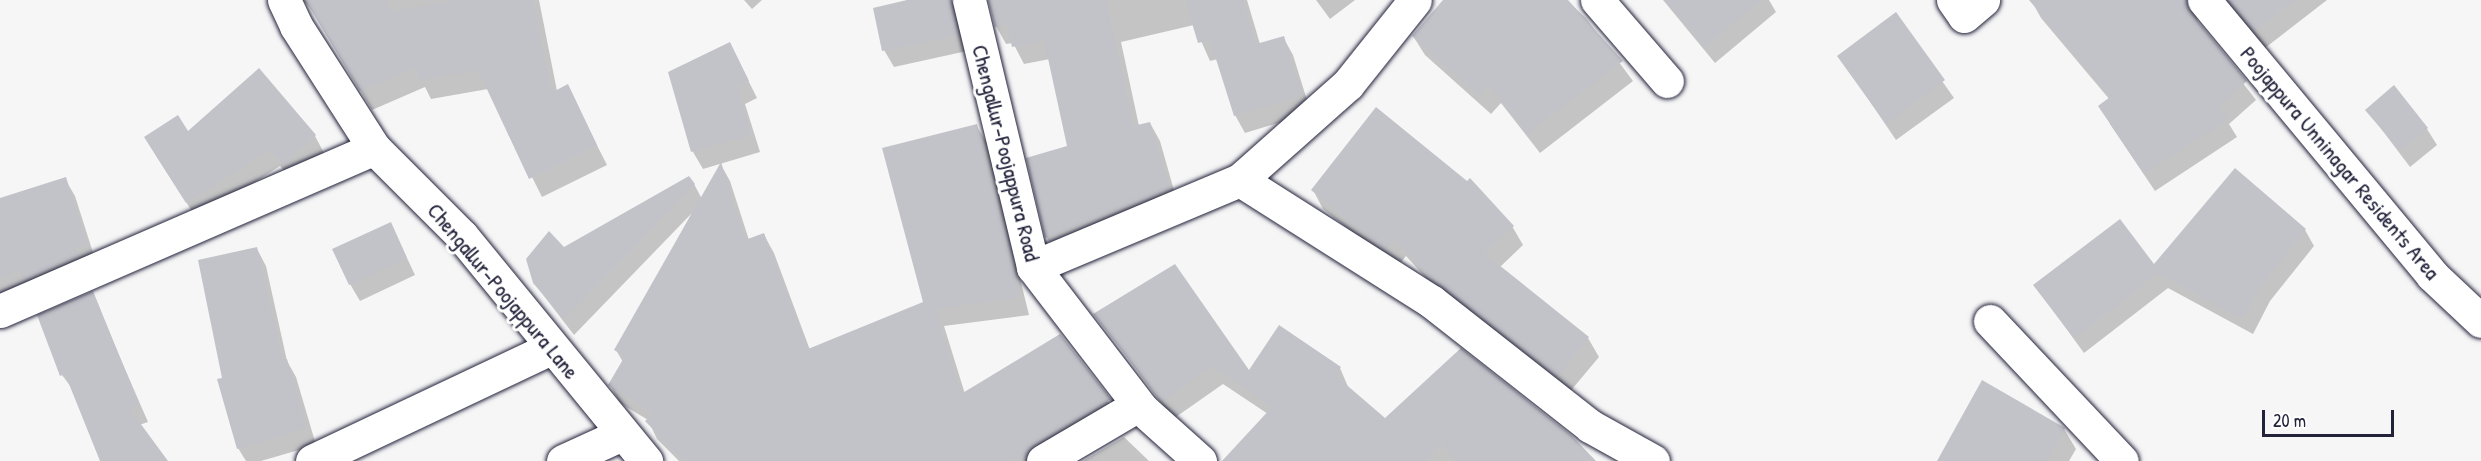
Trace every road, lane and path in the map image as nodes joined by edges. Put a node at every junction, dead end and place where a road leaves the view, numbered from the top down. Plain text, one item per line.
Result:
1 (284, 0) edge
2 (969, 0) edge
3 (1415, 0) edge
4 (1597, 0) edge
5 (1953, 0) edge
6 (1983, 0) edge
7 (2204, 0) edge
8 (1667, 81) dead end
9 (374, 148) junction
10 (1240, 180) junction
11 (1033, 267) junction
12 (0, 310) edge
13 (1990, 321) dead end
14 (2481, 321) edge
15 (551, 348) junction
16 (1138, 405) junction
17 (622, 434) junction
18 (312, 461) edge
19 (563, 461) edge
20 (646, 461) edge
21 (1043, 461) edge
22 (1200, 461) edge
23 (1653, 461) edge
24 (2122, 461) edge

1 - 9 street, Chengallur-Poojappura Lane
2 - 11 street, Chengallur-Poojappura Road
3 - 10 street
4 - 8 street
5 - 6 street
7 - 14 street, Poojappura Unninagar Residents Area
9 - 12 street
9 - 15 street, Chengallur-Poojappura Lane
10 - 11 street
10 - 23 street
11 - 16 street, Chengallur-Poojappura Road
13 - 24 street
15 - 17 street, Chengallur-Poojappura Lane
15 - 18 street
16 - 21 street
16 - 22 street, Chengallur-Poojappura Road
17 - 19 street
17 - 20 street, Chengallur-Poojappura Lane

